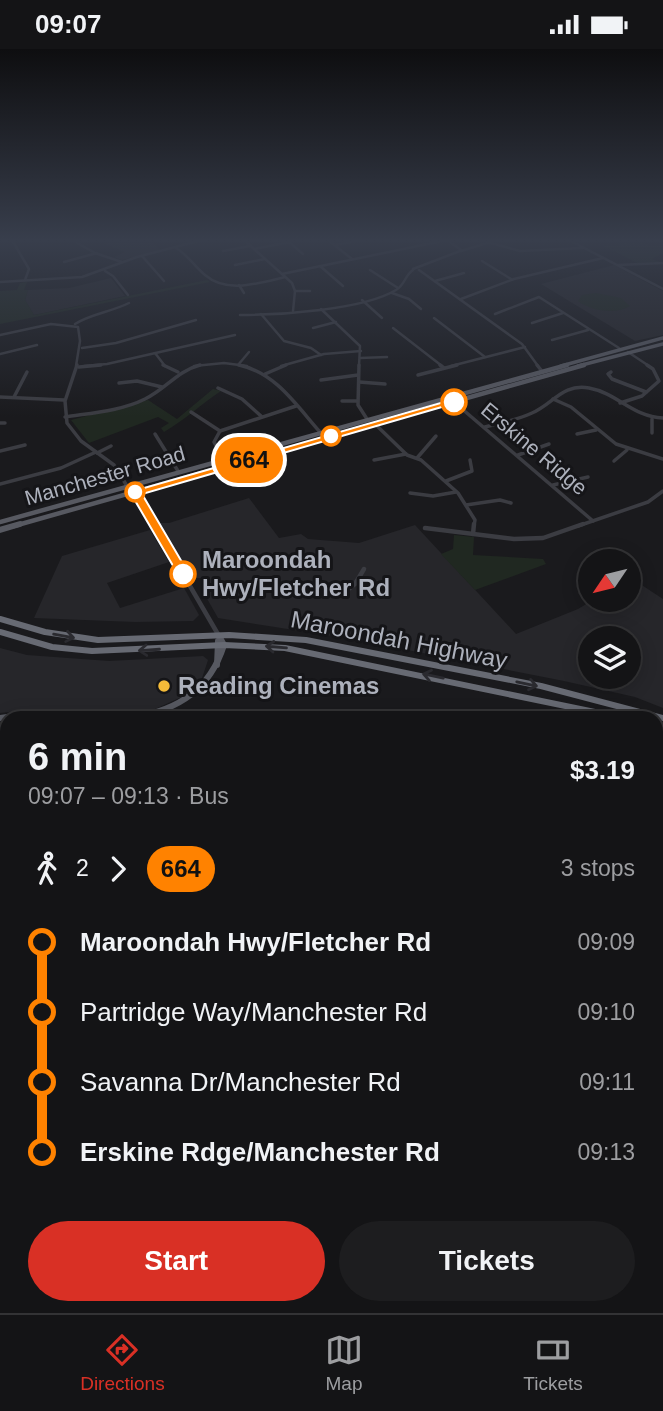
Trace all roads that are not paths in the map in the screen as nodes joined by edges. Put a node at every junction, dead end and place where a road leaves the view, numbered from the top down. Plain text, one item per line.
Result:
1 (294, 299) edge
2 (365, 299) edge
3 (409, 299) edge
4 (460, 299) edge
5 (530, 299) edge
6 (539, 299) edge
7 (361, 300) junction
8 (130, 302) dead end
9 (320, 308) junction
10 (421, 309) dead end
11 (293, 311) junction
12 (564, 313) junction
13 (261, 314) junction
14 (495, 314) dead end
15 (240, 315) dead end
16 (382, 318) dead end
17 (434, 318) dead end
18 (196, 320) dead end
19 (336, 322) junction
20 (532, 323) dead end
21 (74, 324) junction
22 (313, 328) dead end
23 (393, 328) dead end
24 (590, 330) junction
25 (0, 335) edge
26 (235, 335) dead end
27 (663, 338) edge
28 (552, 340) dead end
29 (663, 344) edge
30 (37, 345) dead end
31 (525, 347) junction
32 (82, 348) junction
33 (620, 348) junction
34 (361, 351) junction
35 (250, 352) dead end
36 (628, 352) junction
37 (0, 353) edge
38 (155, 353) junction
39 (322, 355) junction
40 (387, 357) dead end
41 (360, 358) junction
42 (485, 358) junction
43 (238, 365) junction
44 (78, 367) junction
45 (444, 368) junction
46 (541, 370) junction
47 (27, 372) dead end
48 (179, 372) junction
49 (611, 372) dead end
50 (265, 374) junction
51 (359, 375) junction
52 (418, 375) dead end
53 (548, 375) junction
54 (321, 380) dead end
55 (661, 381) edge
56 (359, 382) junction
57 (120, 383) dead end
58 (385, 384) dead end
59 (162, 387) junction
60 (218, 388) dead end
61 (646, 393) junction
62 (0, 397) edge
63 (14, 397) junction
64 (553, 399) junction
65 (64, 400) junction
66 (342, 401) dead end
67 (358, 401) junction
68 (454, 402) junction
69 (619, 403) junction
70 (296, 406) junction
71 (191, 412) dead end
72 (261, 416) junction
73 (65, 417) junction
74 (663, 418) edge
75 (367, 419) junction
76 (652, 419) junction
77 (374, 424) junction
78 (485, 427) junction
79 (596, 430) junction
80 (220, 431) junction
81 (320, 432) junction
82 (577, 433) dead end
83 (652, 433) dead end
84 (155, 434) dead end
85 (436, 436) dead end
86 (284, 442) junction
87 (549, 444) dead end
88 (25, 445) dead end
89 (111, 446) dead end
90 (289, 448) junction
91 (627, 450) junction
92 (0, 451) edge
93 (96, 452) junction
94 (406, 454) junction
95 (517, 455) junction
96 (417, 458) junction
97 (224, 459) junction
98 (663, 459) edge
99 (374, 460) dead end
100 (470, 460) dead end
101 (614, 461) dead end
102 (178, 471) junction
103 (588, 477) dead end
104 (445, 481) junction
105 (0, 484) edge
106 (553, 485) junction
107 (127, 486) junction
108 (456, 491) junction
109 (135, 492) junction
110 (410, 493) dead end
111 (662, 493) edge
112 (511, 503) dead end
113 (466, 505) junction
114 (21, 516) junction
115 (594, 521) junction
116 (0, 522) edge
117 (24, 523) junction
118 (425, 528) dead end
119 (0, 530) edge
120 (473, 534) junction
121 (364, 569) dead end
122 (341, 595) dead end
123 (0, 619) edge
124 (0, 632) edge
125 (219, 636) junction
126 (221, 646) junction
127 (237, 646) junction
128 (222, 656) junction
129 (218, 665) junction
130 (171, 709) joint
131 (162, 711) edge
132 (591, 711) edge
133 (636, 711) edge

1 - 11 street
2 - 7 street
3 - 10 street
4 - 31 street
5 - 14 street
6 - 12 street
7 - 9 street
7 - 16 street
8 - 21 street
9 - 11 street
9 - 19 street
11 - 13 street
12 - 20 street
12 - 24 street
13 - 15 street
13 - 39 street
17 - 42 street
18 - 32 street
19 - 22 street
19 - 34 street
21 - 25 street
21 - 32 street
23 - 45 street
24 - 28 street
24 - 33 street
26 - 38 street
27 - 33 main road, Manchester Road
29 - 36 main road, Manchester Road
30 - 37 street
31 - 42 street
31 - 46 street
32 - 44 street
33 - 46 main road, Manchester Road
34 - 39 street
34 - 41 street
35 - 43 street
36 - 53 main road, Manchester Road
36 - 55 street
38 - 44 street
38 - 48 street
39 - 50 street
40 - 41 street
41 - 51 street
42 - 45 street
43 - 48 street
43 - 50 street
44 - 65 street
45 - 52 street
46 - 53 main road
46 - 75 main road, Manchester Road
47 - 63 street
48 - 59 street
49 - 61 street
50 - 70 street
51 - 54 street
51 - 56 street
53 - 68 main road, Manchester Road
55 - 61 street
56 - 58 street
56 - 67 street
57 - 59 street
59 - 73 street
60 - 72 street
61 - 69 street
62 - 63 street
63 - 65 street
64 - 69 street
64 - 78 street
64 - 79 street
65 - 73 street
66 - 67 street
67 - 75 street
68 - 77 main road, Manchester Road
68 - 78 street, Erskine Ridge
69 - 76 street
70 - 72 street
70 - 81 street
71 - 80 street
72 - 80 street
73 - 93 street
74 - 76 street
75 - 77 main road
75 - 81 main road, Manchester Road
76 - 83 street
77 - 90 main road, Manchester Road
77 - 94 street
78 - 95 street, Erskine Ridge
79 - 82 street
79 - 91 street
80 - 97 street
81 - 86 main road, Manchester Road
84 - 102 street
85 - 96 street
86 - 90 main road
86 - 97 main road, Manchester Road
87 - 95 street
88 - 92 street
89 - 93 street
90 - 109 main road, Manchester Road
91 - 98 street
91 - 101 street
93 - 105 street
93 - 107 street
94 - 96 street
94 - 99 street
95 - 106 street, Erskine Ridge
96 - 104 street
97 - 102 main road, Manchester Road
100 - 104 street
102 - 107 main road, Manchester Road
103 - 106 street
104 - 108 street
106 - 115 street, Erskine Ridge
107 - 114 main road, Manchester Road
108 - 110 street
108 - 113 street
109 - 117 main road, Manchester Road
109 - 125 street
111 - 115 street
112 - 113 street
113 - 120 street
114 - 116 main road, Manchester Road
114 - 117 main road
115 - 120 street
117 - 119 main road, Manchester Road
118 - 120 street
121 - 122 street
123 -> 125 highway, Maroondah Highway
126 -> 124 highway, Maroondah Highway
125 - 126 main road
125 -> 133 highway, Maroondah Highway
126 - 127 highway, Maroondah Highway
126 - 128 main road
126 - 129 main road
127 - 128 main road
132 -> 127 highway, Maroondah Highway
128 - 129 main road
129 - 130 main road
130 - 131 main road

